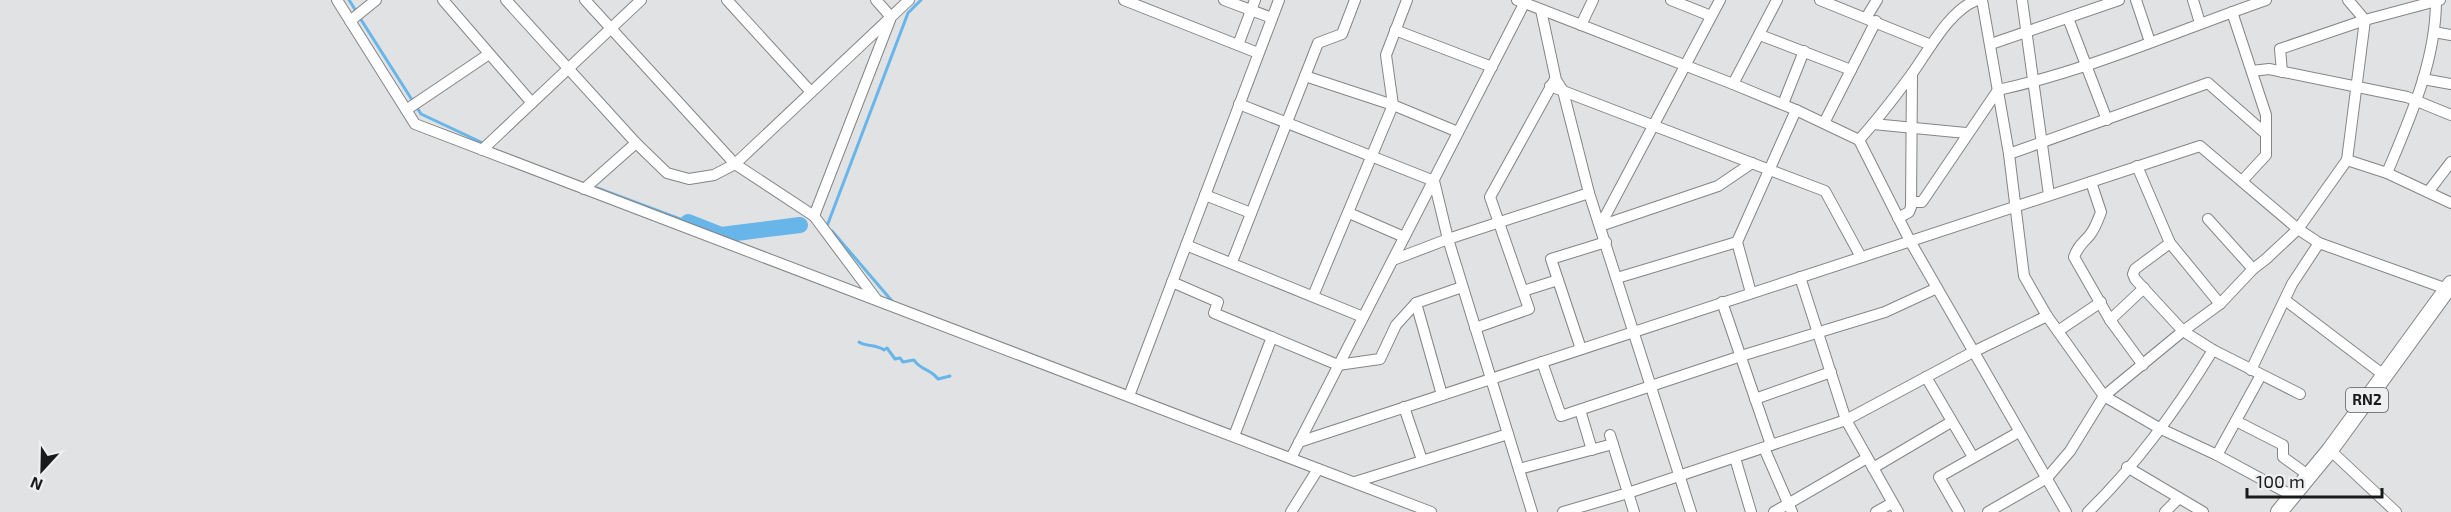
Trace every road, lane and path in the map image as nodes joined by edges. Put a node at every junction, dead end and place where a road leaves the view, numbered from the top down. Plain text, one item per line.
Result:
1 (337, 0) edge
2 (376, 0) edge
3 (443, 0) edge
4 (506, 0) edge
5 (585, 0) edge
6 (640, 0) edge
7 (727, 0) edge
8 (876, 0) edge
9 (909, 0) edge
10 (1124, 0) edge
11 (1224, 0) edge
12 (1279, 0) edge
13 (1355, 0) edge
14 (1407, 0) edge
15 (1593, 0) edge
16 (1671, 0) edge
17 (1720, 0) edge
18 (1777, 0) edge
19 (1823, 0) edge
20 (1877, 0) edge
21 (1977, 0) edge
22 (1982, 0) edge
23 (2022, 0) edge
24 (2119, 0) edge
25 (2136, 0) edge
26 (2193, 0) edge
27 (2266, 0) edge
28 (2348, 0) edge
29 (2438, 0) edge
30 (1522, 1) edge
31 (1253, 5) edge
32 (1541, 10) junction
33 (2232, 12) junction
34 (1711, 16) junction
35 (891, 17) junction
36 (1272, 18) junction
37 (2068, 18) junction
38 (1871, 19) junction
39 (2365, 20) junction
40 (350, 21) junction
41 (2200, 23) junction
42 (1581, 25) junction
43 (611, 28) junction
44 (1395, 30) junction
45 (2025, 32) junction
46 (2434, 32) junction
47 (1760, 35) junction
48 (2451, 35) edge
49 (2150, 42) junction
50 (1991, 44) junction
51 (1238, 45) junction
52 (1931, 45) junction
53 (1804, 51) junction
54 (1258, 52) junction
55 (489, 54) junction
56 (1685, 65) junction
57 (2085, 66) junction
58 (1492, 67) junction
59 (570, 69) junction
60 (1851, 70) junction
61 (2252, 71) junction
62 (2282, 72) junction
63 (1912, 73) junction
64 (1305, 76) junction
65 (2423, 79) junction
66 (2032, 82) junction
67 (1553, 83) junction
68 (1733, 84) junction
69 (2451, 84) edge
70 (2357, 86) junction
71 (1998, 90) junction
72 (1563, 91) junction
73 (811, 92) junction
74 (2417, 101) junction
75 (532, 104) junction
76 (1239, 104) junction
77 (1783, 104) junction
78 (1393, 105) junction
79 (412, 106) junction
80 (1796, 110) junction
81 (2451, 115) edge
82 (2107, 120) junction
83 (1286, 122) junction
84 (1824, 123) junction
85 (1873, 124) junction
86 (1653, 126) junction
87 (1911, 128) junction
88 (1458, 132) junction
89 (1966, 133) junction
90 (2266, 134) junction
91 (1858, 140) junction
92 (636, 143) junction
93 (2041, 143) junction
94 (482, 150) junction
95 (2009, 154) junction
96 (1372, 157) junction
97 (2347, 160) junction
98 (2451, 162) edge
99 (1752, 163) junction
100 (735, 164) junction
101 (2137, 166) junction
102 (1769, 169) junction
103 (2387, 173) junction
104 (1434, 181) junction
105 (2091, 182) junction
106 (2242, 182) junction
107 (584, 189) junction
108 (2428, 192) junction
109 (1589, 193) junction
110 (1205, 195) junction
111 (2049, 195) junction
112 (1911, 202) junction
113 (2451, 203) edge
114 (2016, 206) junction
115 (1251, 213) junction
116 (1349, 213) junction
117 (814, 216) junction
118 (1898, 218) junction
119 (2208, 219) dead end
120 (1500, 223) junction
121 (1600, 226) junction
122 (2298, 229) junction
123 (1404, 237) junction
124 (1448, 239) junction
125 (1910, 241) junction
126 (1606, 242) junction
127 (1737, 242) junction
128 (2170, 243) junction
129 (2319, 243) junction
130 (1186, 245) junction
131 (1861, 257) junction
132 (1393, 260) junction
133 (1232, 262) junction
134 (2253, 269) junction
135 (1800, 277) junction
136 (1617, 278) junction
137 (1558, 280) junction
138 (1172, 282) junction
139 (1462, 287) junction
140 (2449, 287) edge
141 (1937, 288) junction
142 (2144, 288) junction
143 (1523, 291) junction
144 (1751, 293) junction
145 (1314, 296) junction
146 (876, 299) junction
147 (2285, 300) junction
148 (2101, 302) junction
149 (1416, 303) junction
150 (1722, 303) junction
151 (2220, 304) junction
152 (1363, 316) junction
153 (2047, 316) junction
154 (2110, 320) junction
155 (1475, 328) junction
156 (2058, 331) junction
157 (2183, 331) junction
158 (1633, 332) junction
159 (1818, 333) junction
160 (1272, 337) junction
161 (1581, 349) junction
162 (2213, 350) junction
163 (1973, 352) junction
164 (1741, 356) junction
165 (1542, 362) junction
166 (1338, 365) junction
167 (2143, 365) junction
168 (2251, 370) junction
169 (1831, 372) junction
170 (2261, 375) junction
171 (2385, 376) junction
172 (1926, 377) junction
173 (1491, 379) junction
174 (1652, 386) junction
175 (2300, 394) dead end
176 (1442, 395) junction
177 (1129, 396) junction
178 (2104, 396) junction
179 (1755, 399) junction
180 (1404, 407) junction
181 (1580, 410) junction
182 (1846, 420) junction
183 (2236, 421) junction
184 (1951, 422) junction
185 (2159, 428) junction
186 (2019, 432) junction
187 (1508, 434) junction
188 (1234, 436) junction
189 (1299, 442) junction
190 (1768, 446) junction
191 (1592, 450) junction
192 (2330, 450) junction
193 (2217, 455) junction
194 (1290, 458) junction
195 (1735, 458) junction
196 (1867, 458) junction
197 (1973, 458) junction
198 (1422, 460) junction
199 (2127, 467) junction
200 (1873, 468) junction
201 (1318, 469) junction
202 (1519, 469) junction
203 (2308, 475) junction
204 (1680, 476) junction
205 (2047, 478) junction
206 (1355, 482) junction
207 (1628, 493) junction
208 (2291, 495) junction
209 (2179, 498) junction
210 (1789, 508) edge
211 (1895, 508) edge
212 (1291, 512) edge
213 (1431, 512) edge
214 (1532, 512) edge
215 (1563, 512) edge
216 (1634, 512) edge
217 (1691, 512) edge
218 (1751, 512) edge
219 (1774, 512) edge
220 (1876, 512) edge
221 (1959, 512) edge
222 (1988, 512) edge
223 (2066, 512) edge
224 (2088, 512) edge
225 (2164, 512) edge
226 (2203, 512) edge
227 (2279, 512) edge
228 (2396, 512) edge

1 - 40 street
2 - 40 street
3 - 55 street
4 - 59 street
5 - 43 street
6 - 43 street
7 - 73 street
8 - 35 street
9 - 35 street
10 - 51 street
11 - 31 street
12 - 36 street
13 - 64 street
14 - 44 street
15 - 42 street
16 - 34 street
17 - 34 street
18 - 47 street
19 - 38 street
20 - 38 street
21 - 52 street
22 - 50 street
23 - 45 street
24 - 37 street
25 - 49 street
26 - 41 street
27 - 33 street
28 - 39 street
29 - 39 street
29 - 46 street
30 - 32 street
30 - 58 street
31 - 36 street
31 - 51 street
32 - 42 street
32 - 67 street
33 - 41 street
33 - 61 street
34 - 56 street
35 - 73 street
35 - 117 street
36 - 54 street
37 - 45 street
37 - 57 street
38 - 52 street
38 - 60 street
39 - 62 street
39 - 70 street
40 - 79 street
41 - 49 street
42 - 56 street
43 - 59 street
43 - 100 street
44 - 58 street
44 - 78 street
45 - 50 street
45 - 66 street
46 - 48 street
46 - 65 street
47 - 53 street
47 - 68 street
49 - 57 street
50 - 71 street
51 - 54 street
52 - 63 street
53 - 60 street
53 - 77 street
54 - 76 street
55 - 75 street
55 - 79 street
56 - 68 street
56 - 86 street
57 - 66 street
57 - 82 street
58 - 88 street
59 - 75 street
59 - 92 street
60 - 84 street
61 - 62 street
61 - 90 street
62 - 70 street
63 - 85 street
63 - 87 street
64 - 78 street
64 - 83 street
65 - 69 street
65 - 74 street
66 - 71 street
66 - 93 street
67 - 72 street
67 - 120 street
68 - 77 street
70 - 74 street
70 - 97 street
71 - 89 street
71 - 95 street
72 - 86 street
72 - 109 street
73 - 100 street
74 - 81 street
74 - 103 street
75 - 94 street
76 - 83 street
76 - 110 street
77 - 80 street
78 - 88 street
78 - 96 street
79 - 94 street
80 - 84 street
80 - 102 street
82 - 90 street
82 - 93 street
83 - 96 street
83 - 115 street
84 - 91 street
85 - 87 street
85 - 91 street
86 - 99 street
86 - 121 street
87 - 89 street
87 - 112 street
88 - 104 street
89 - 112 street
90 - 106 street
91 - 118 street
92 - 100 street
92 - 107 street
93 - 95 street
93 - 111 street
94 - 107 street
95 - 114 street
96 - 104 street
96 - 116 street
97 - 103 street
97 - 122 street
98 - 108 street
99 - 102 street
99 - 121 street
100 - 117 street
101 - 105 street
101 - 106 street
101 - 128 street
102 - 127 street
102 - 131 street
103 - 108 street
104 - 123 street
104 - 124 street
105 - 111 street
105 - 148 street
106 - 122 street
107 - 146 street
108 - 113 street
109 - 120 street
109 - 121 street
110 - 115 street
110 - 130 street
111 - 114 street
112 - 118 street
114 - 125 street
114 - 153 street
115 - 133 street
116 - 123 street
116 - 145 street
117 - 146 street
118 - 125 street
119 - 134 street
120 - 124 street
120 - 143 street
121 - 126 street
122 - 129 street
122 - 134 street
123 - 132 street
124 - 132 street
124 - 139 street
125 - 131 street
125 - 141 street
126 - 136 street
126 - 137 street
127 - 136 street
127 - 144 street
128 - 142 street
128 - 151 street
129 - 140 street
129 - 147 street
130 - 133 street
130 - 138 street
131 - 135 street
132 - 152 street
133 - 145 street
134 - 151 street
135 - 144 street
135 - 159 street
136 - 158 street
137 - 143 street
137 - 161 street
138 - 160 street
138 - 177 street
139 - 149 street
139 - 155 street
140 - 171 highway, RN2
141 - 159 street
141 - 163 street
142 - 154 street
142 - 157 street
143 - 155 street
144 - 150 street
145 - 152 street
146 - 177 street
147 - 168 street
147 - 171 street
148 - 154 street
148 - 156 street
149 - 166 street
149 - 176 street
150 - 158 street
150 - 164 street
151 - 157 street
152 - 166 street
153 - 156 street
153 - 163 street
154 - 167 street
155 - 173 street
156 - 178 street
157 - 162 street
157 - 167 street
158 - 161 street
158 - 174 street
159 - 164 street
159 - 169 street
160 - 166 street
160 - 188 street
161 - 165 street
162 - 168 street
162 - 185 street
163 - 172 street
163 - 186 street
164 - 174 street
164 - 179 street
165 - 173 street
165 - 181 street
166 - 189 street
167 - 178 street
168 - 170 street
169 - 179 street
169 - 182 street
170 - 175 street
170 - 183 street
171 - 192 highway, RN2
172 - 182 street
172 - 184 street
173 - 176 street
173 - 187 street
174 - 181 street
174 - 204 street
176 - 180 street
177 - 188 street
178 - 185 street
178 - 205 street
179 - 190 street
180 - 189 street
180 - 198 street
181 - 191 street
182 - 190 street
182 - 196 street
183 - 193 street
183 - 203 street
184 - 197 street
184 - 200 street
185 - 193 street
185 - 199 street
186 - 197 street
186 - 205 street
187 - 198 street
187 - 202 street
188 - 194 street
189 - 194 street
190 - 195 street
190 - 210 street
191 - 202 street
191 - 207 street
192 - 203 highway, RN2
192 - 228 street
193 - 208 street
194 - 201 street
195 - 204 street
195 - 218 street
196 - 200 street
196 - 210 street
197 - 221 street
198 - 206 street
199 - 209 street
199 - 224 street
200 - 211 street
201 - 206 street
201 - 212 street
202 - 214 street
203 - 208 highway, RN2
204 - 207 street
204 - 217 street
205 - 222 street
205 - 223 street
206 - 213 street
207 - 215 street
207 - 216 street
208 - 227 highway, RN2
209 - 225 street
209 - 226 street
210 - 219 street
211 - 220 street

